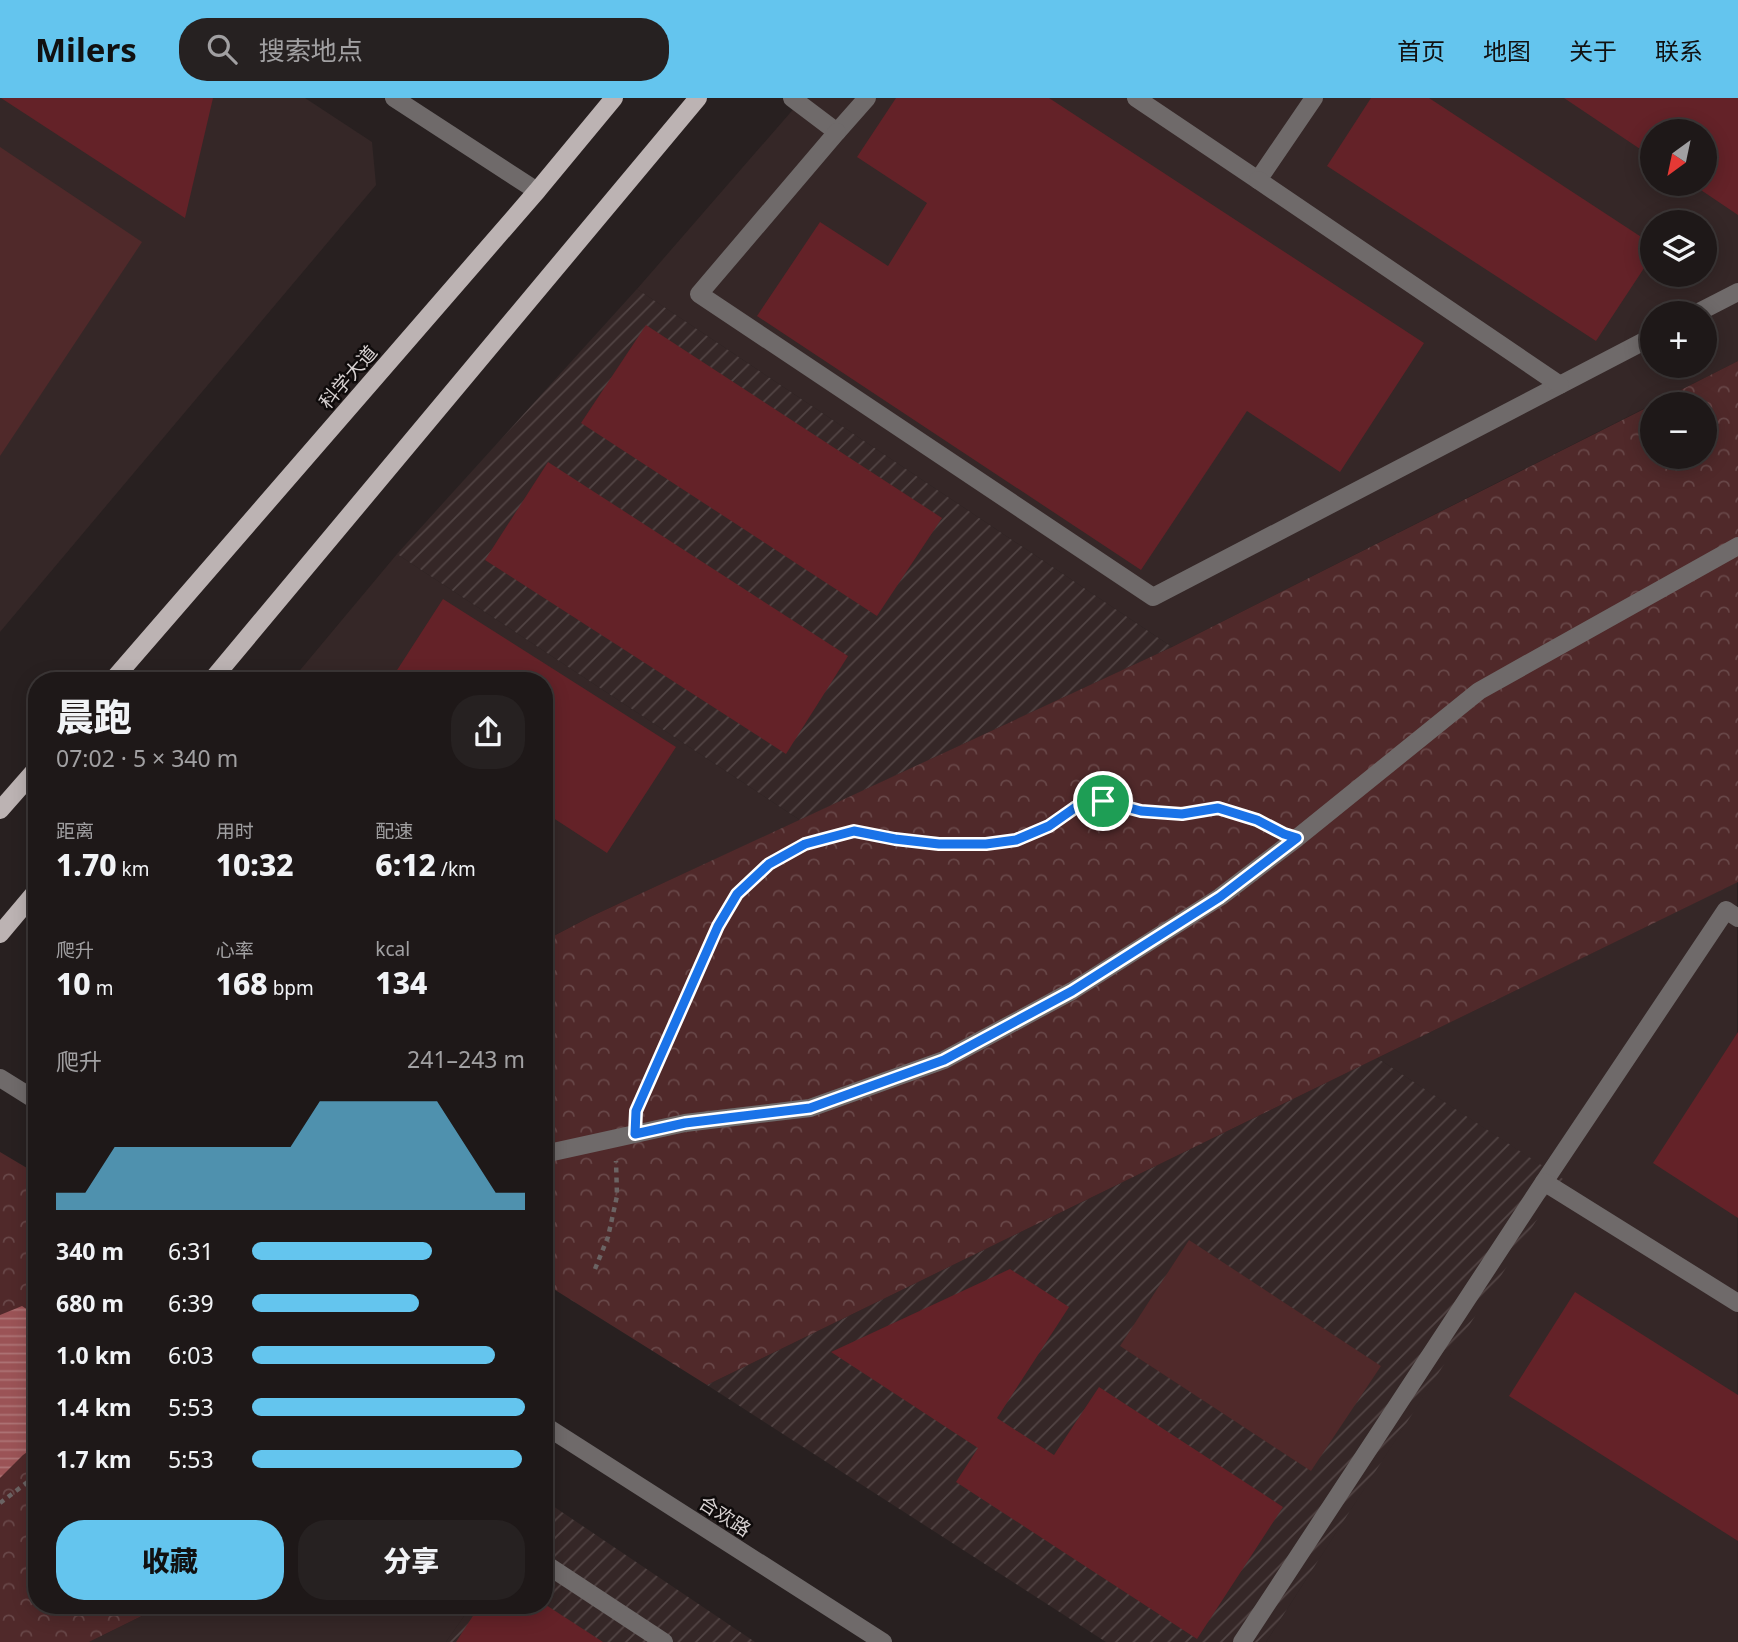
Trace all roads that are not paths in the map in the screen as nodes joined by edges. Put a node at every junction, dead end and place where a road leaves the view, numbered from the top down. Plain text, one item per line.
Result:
1 (394, 98) edge
2 (614, 98) edge
3 (698, 98) edge
4 (792, 98) edge
5 (867, 98) edge
6 (1136, 98) edge
7 (1314, 98) edge
8 (838, 132) junction
9 (1258, 180) junction
10 (537, 191) junction
11 (1738, 292) edge
12 (1717, 303) edge
13 (1640, 343) edge
14 (1560, 385) junction
15 (1738, 545) edge
16 (120, 672) edge
17 (219, 672) edge
18 (28, 778) edge
19 (0, 810) edge
20 (28, 901) edge
21 (1738, 918) edge
22 (0, 934) edge
23 (0, 1078) edge
24 (28, 1095) edge
25 (553, 1152) edge
26 (1544, 1182) junction
27 (1738, 1303) edge
28 (553, 1431) edge
29 (553, 1569) edge
30 (664, 1642) edge
31 (883, 1642) edge
32 (1242, 1642) edge

1 - 10 street
2 - 10 main road, 科学大道
3 - 17 main road
4 - 8 street
5 - 8 street
6 - 9 street
7 - 9 street
8 - 14 street
9 - 14 street
10 - 16 main road, 科学大道
11 - 12 street
13 - 14 street
15 - 25 street
18 - 19 main road
20 - 22 main road
21 - 26 street
23 - 24 street
26 - 27 street
26 - 32 street
28 - 31 street, 合欢路
29 - 30 street

